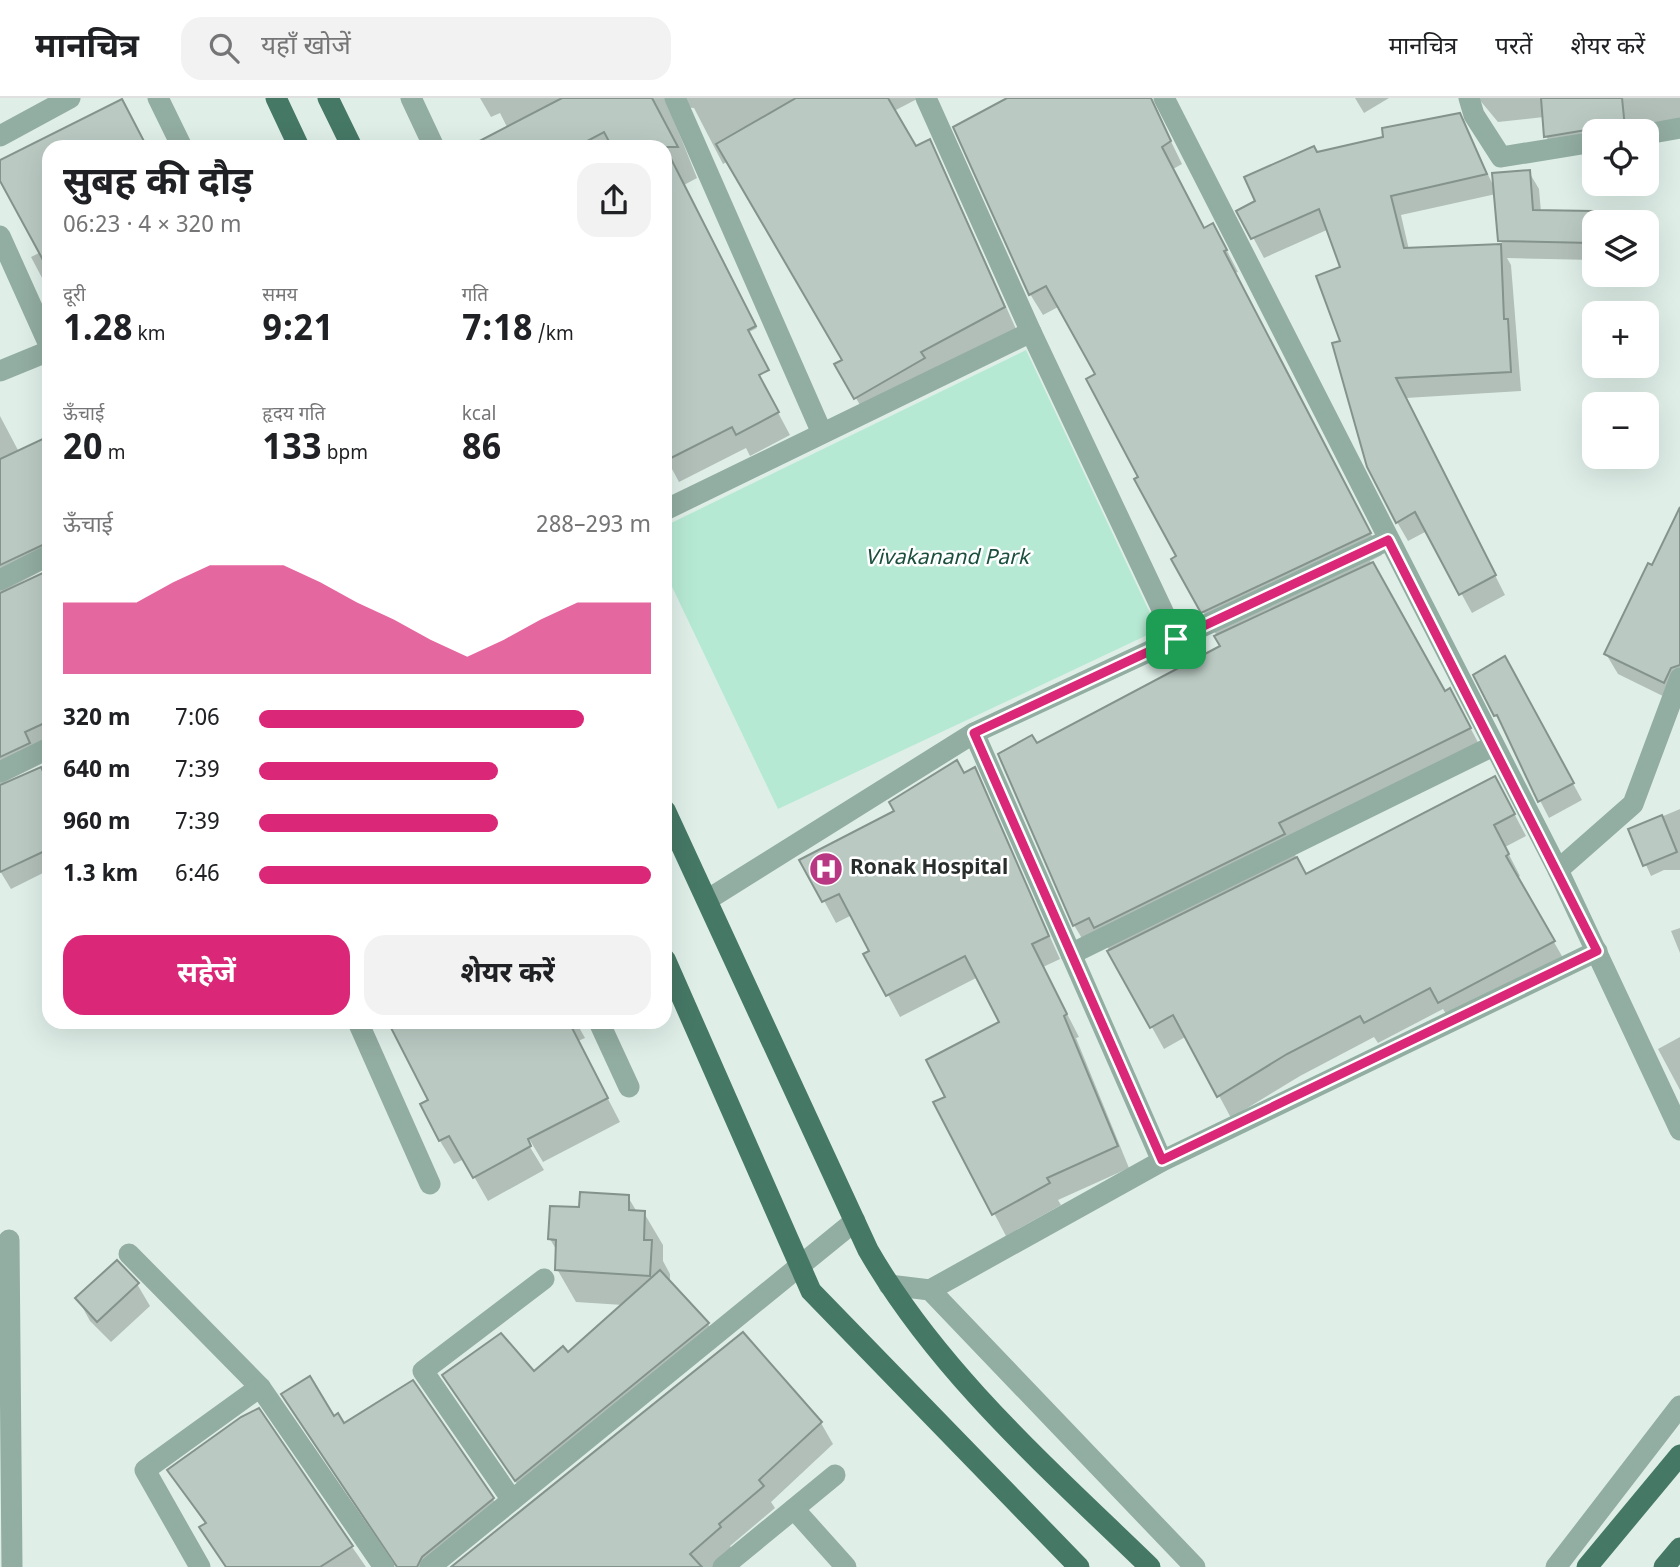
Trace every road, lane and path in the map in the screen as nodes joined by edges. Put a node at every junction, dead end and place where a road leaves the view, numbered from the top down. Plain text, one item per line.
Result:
1 (70, 98) edge
2 (158, 98) edge
3 (276, 98) edge
4 (328, 98) edge
5 (411, 98) edge
6 (675, 98) edge
7 (926, 98) edge
8 (1164, 98) edge
9 (1469, 98) edge
10 (1680, 128) edge
11 (1659, 132) edge
12 (0, 136) edge
13 (179, 140) edge
14 (296, 140) edge
15 (349, 140) edge
16 (431, 140) edge
17 (1582, 144) edge
18 (0, 236) edge
19 (6, 263) edge
20 (42, 332) edge
21 (1031, 332) junction
22 (42, 354) edge
23 (0, 371) edge
24 (822, 433) junction
25 (672, 507) edge
26 (1388, 540) junction
27 (42, 559) edge
28 (0, 580) edge
29 (1176, 639) junction
30 (1680, 678) edge
31 (974, 733) junction
32 (1493, 746) junction
33 (42, 751) edge
34 (0, 772) edge
35 (672, 825) edge
36 (1558, 870) junction
37 (707, 901) junction
38 (1597, 951) junction
39 (1071, 954) junction
40 (672, 975) edge
41 (361, 1029) edge
42 (603, 1029) edge
43 (629, 1087) dead end
44 (1680, 1130) edge
45 (1162, 1160) junction
46 (430, 1184) dead end
47 (855, 1221) junction
48 (9, 1240) dead end
49 (129, 1254) dead end
50 (799, 1263) junction
51 (544, 1279) dead end
52 (889, 1285) junction
53 (930, 1290) junction
54 (260, 1387) junction
55 (1680, 1406) edge
56 (1680, 1455) edge
57 (835, 1475) dead end
58 (512, 1500) junction
59 (793, 1509) junction
60 (1680, 1548) edge
61 (12, 1567) edge
62 (200, 1567) edge
63 (384, 1567) edge
64 (430, 1567) edge
65 (723, 1567) edge
66 (846, 1567) edge
67 (1079, 1567) edge
68 (1150, 1567) edge
69 (1195, 1567) edge
70 (1556, 1567) edge
71 (1587, 1567) edge
72 (1664, 1567) edge

1 - 12 street
2 - 13 street
3 - 14 main road
4 - 15 main road
5 - 16 street
6 - 24 street
7 - 21 street
8 - 26 street
9 - 17 street
10 - 11 street
18 - 19 street
19 - 20 street
21 - 24 street
21 - 29 street
22 - 23 street
24 - 25 street
26 - 29 street
26 - 32 street
27 - 28 street
29 - 31 street
30 - 36 street
31 - 37 street
31 - 39 street
32 - 36 street
32 - 39 street
33 - 34 street
35 - 37 main road
36 - 38 street
37 - 47 main road
38 - 44 street
38 - 45 street
39 - 45 street
40 - 50 main road
41 - 46 street
42 - 43 street
45 - 53 street
47 - 50 street
47 - 52 main road
48 - 61 street
49 - 54 street
50 - 58 street
50 - 67 main road
51 - 58 street
52 - 53 street
52 - 68 main road
53 - 69 street
54 - 62 street
54 - 63 street
55 - 70 street
56 - 71 main road
57 - 59 street
58 - 64 street
59 - 65 street
59 - 66 street
60 - 72 main road

